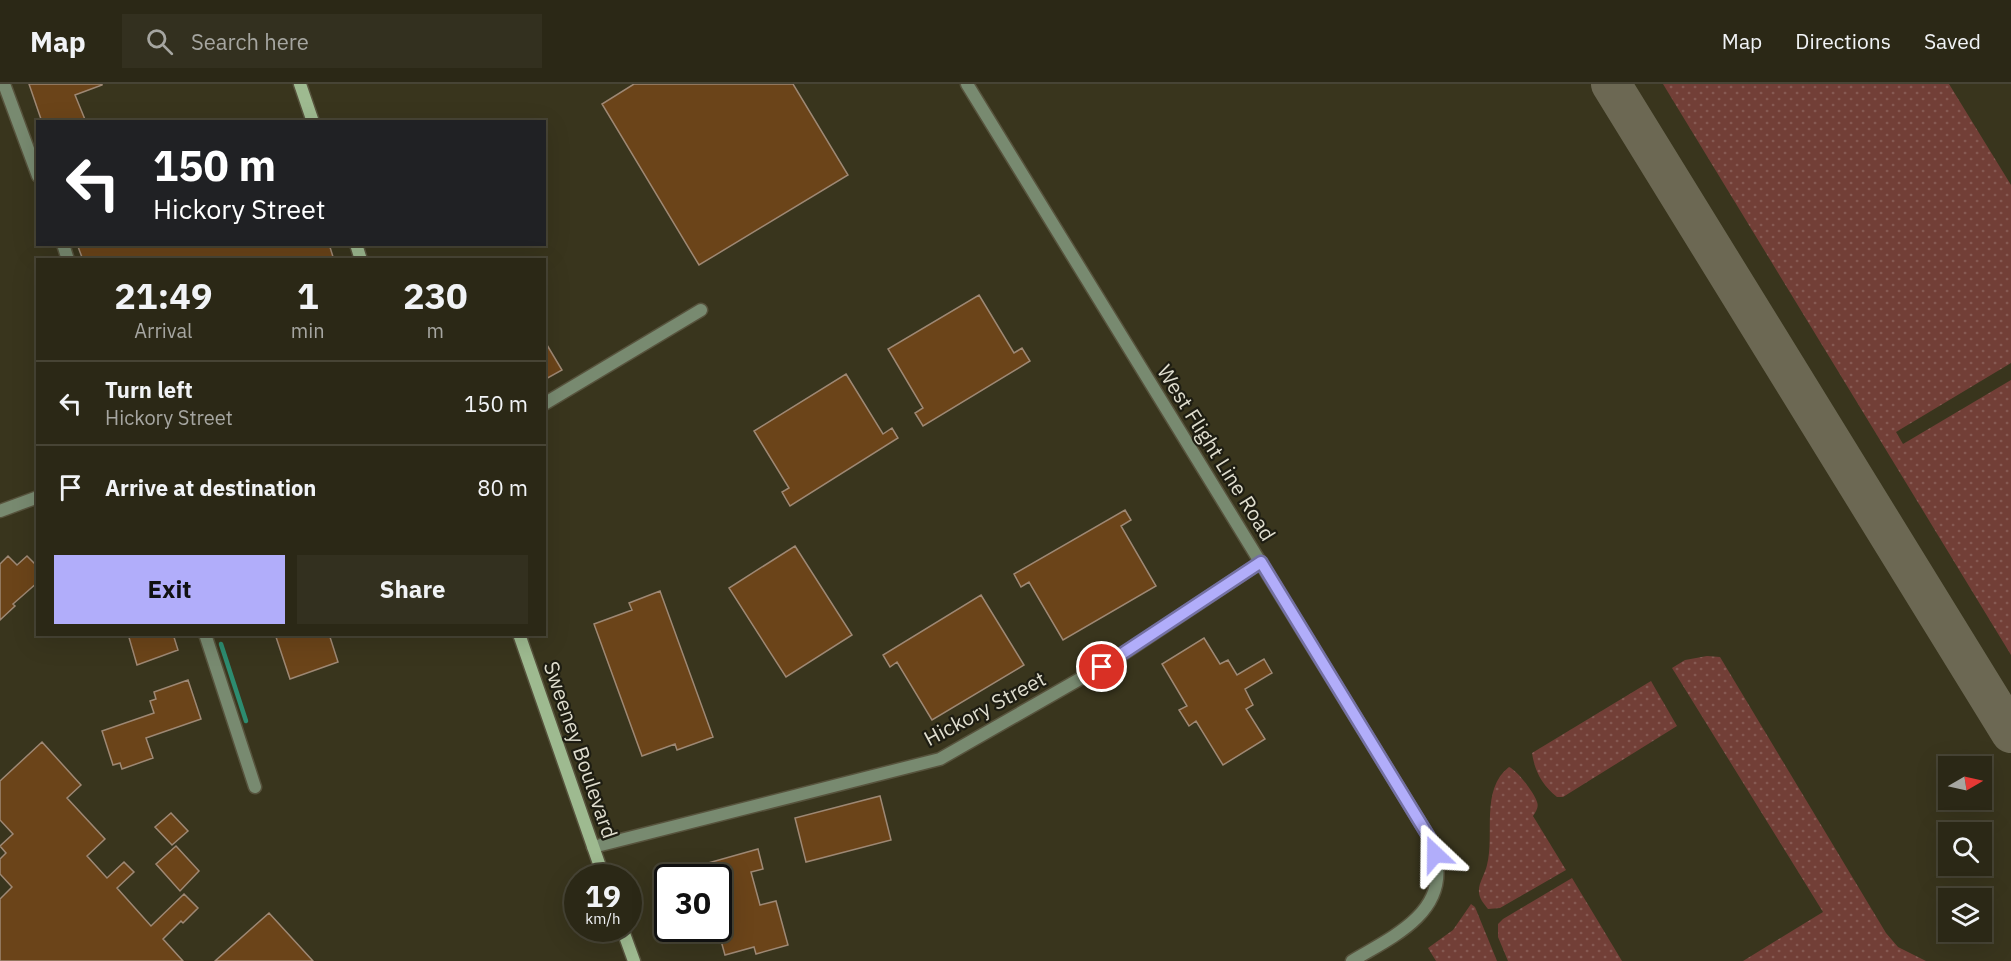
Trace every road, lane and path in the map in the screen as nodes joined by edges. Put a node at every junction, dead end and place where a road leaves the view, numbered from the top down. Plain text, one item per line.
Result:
1 (4, 84) edge
2 (300, 84) edge
3 (967, 84) edge
4 (5, 104) edge
5 (312, 120) edge
6 (36, 172) edge
7 (701, 309) dead end
8 (546, 403) edge
9 (36, 499) edge
10 (0, 511) edge
11 (1261, 562) junction
12 (206, 636) edge
13 (520, 636) edge
14 (255, 787) dead end
15 (593, 847) junction
16 (599, 864) edge
17 (627, 942) edge
18 (634, 961) edge
19 (1352, 961) edge

1 - 4 street
2 - 5 main road
3 - 11 street, West Flight Line Road
4 - 6 street
7 - 8 street
9 - 10 street
11 - 15 street, Hickory Street
11 - 19 street, West Flight Line Road
12 - 14 street
13 - 15 main road, Sweeney Boulevard
15 - 16 main road, Sweeney Boulevard
17 - 18 main road

